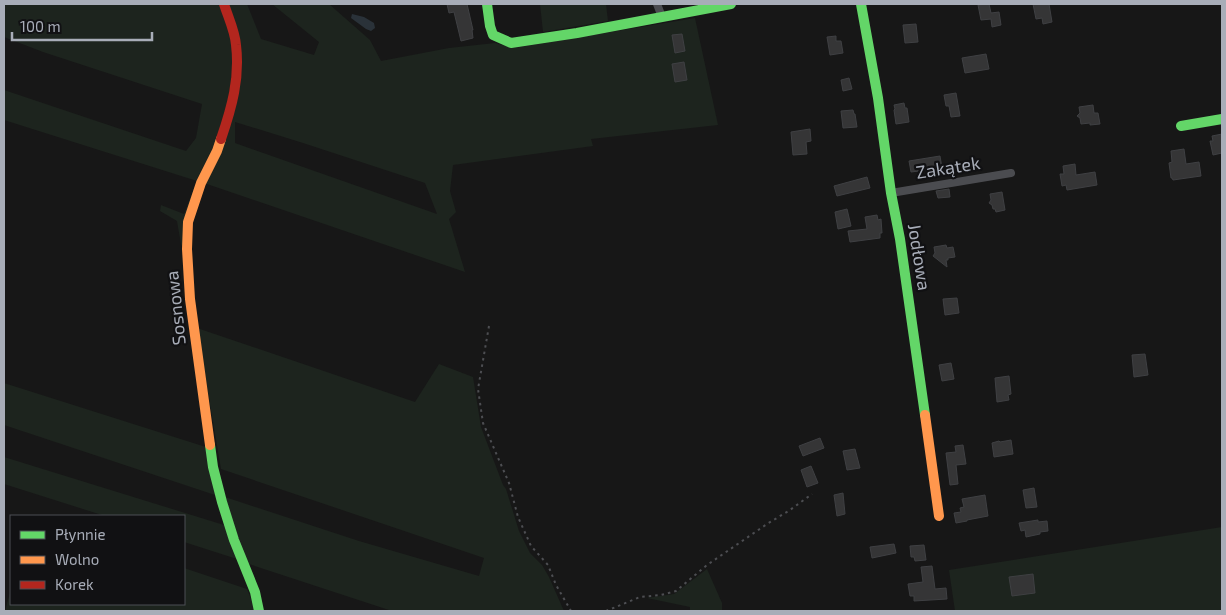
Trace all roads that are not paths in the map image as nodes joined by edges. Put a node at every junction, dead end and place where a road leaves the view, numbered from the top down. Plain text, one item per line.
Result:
1 (224, 4) edge
2 (487, 4) edge
3 (658, 4) edge
4 (727, 4) edge
5 (861, 4) edge
6 (662, 17) junction
7 (1222, 119) edge
8 (1181, 126) dead end
9 (1011, 173) dead end
10 (891, 193) junction
11 (939, 516) dead end
12 (259, 611) edge

1 - 12 street, Sosnowa
2 - 6 street
3 - 6 street
4 - 6 street
5 - 10 street, Jodłowa
7 - 8 street
9 - 10 street, Zakątek
10 - 11 street, Jodłowa

